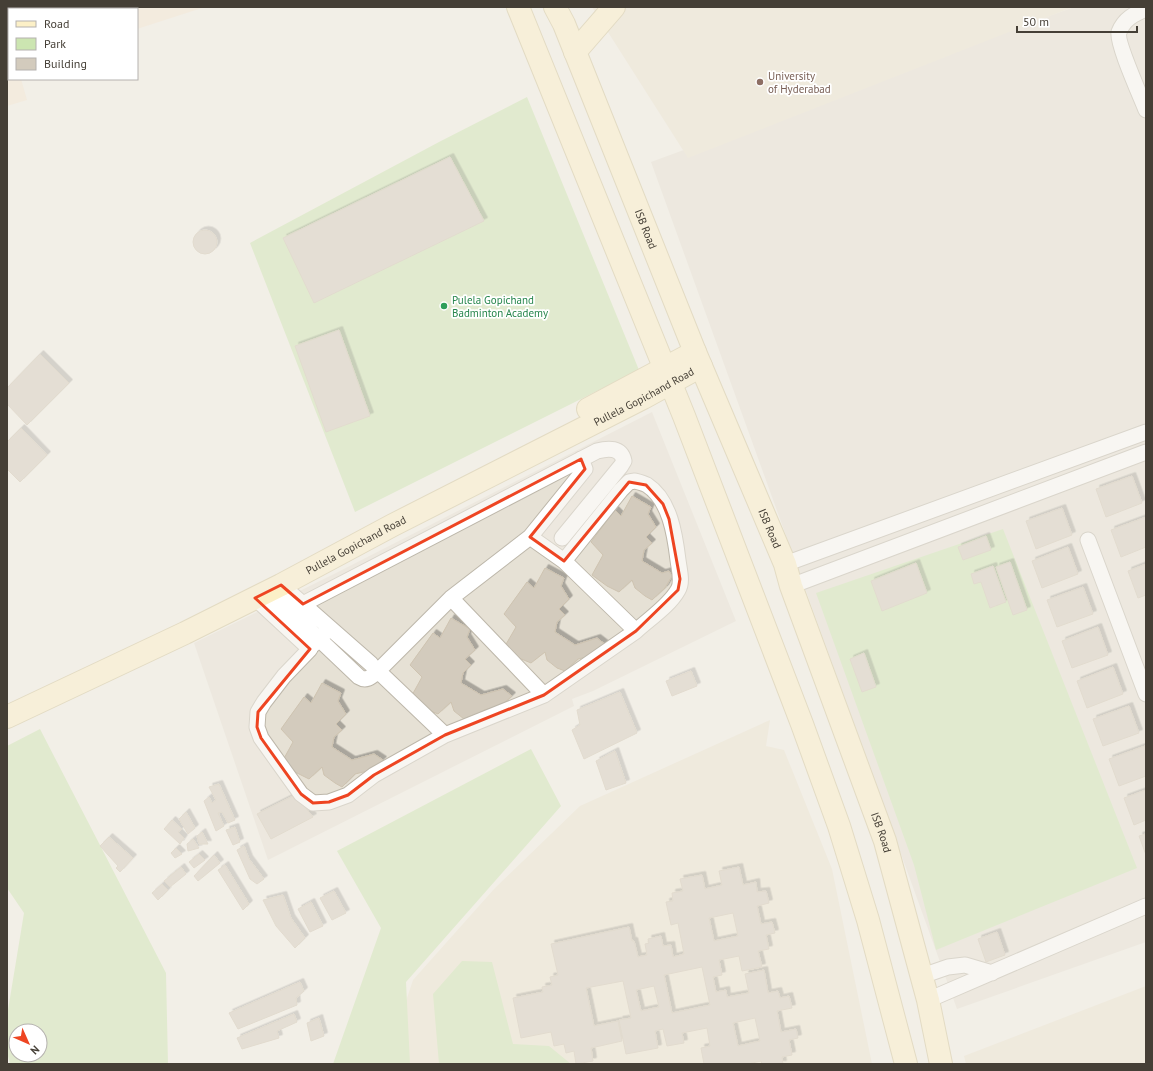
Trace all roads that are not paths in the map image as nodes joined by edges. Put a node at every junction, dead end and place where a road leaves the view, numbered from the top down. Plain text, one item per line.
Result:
1 (518, 7) edge
2 (614, 7) edge
3 (1146, 9) edge
4 (561, 10) edge
5 (575, 52) junction
6 (1146, 110) edge
7 (698, 359) junction
8 (667, 376) junction
9 (1146, 432) edge
10 (1146, 452) edge
11 (580, 459) junction
12 (391, 520) junction
13 (530, 537) junction
14 (562, 538) dead end
15 (1088, 540) dead end
16 (564, 561) junction
17 (785, 564) junction
18 (791, 586) junction
19 (258, 594) junction
20 (451, 598) junction
21 (303, 604) junction
22 (330, 628) junction
23 (636, 631) junction
24 (315, 644) junction
25 (374, 667) junction
26 (544, 694) junction
27 (1146, 694) edge
28 (7, 706) edge
29 (7, 717) edge
30 (445, 735) junction
31 (1146, 906) edge
32 (992, 973) junction
33 (922, 976) junction
34 (928, 1000) junction
35 (906, 1064) edge
36 (941, 1064) edge

1 - 8 main road
2 - 5 main road
3 - 6 street
4 - 5 main road, ISB Road
5 - 7 main road, ISB Road
7 - 8 main road, Pullela Gopichand Road
7 - 17 main road, ISB Road
8 - 12 main road, Pullela Gopichand Road
8 - 35 main road
9 - 17 street
10 - 18 street
11 - 13 street
11 - 14 street
11 - 21 street
12 - 19 main road, Pullela Gopichand Road
12 - 19 main road, Pullela Gopichand Road
13 - 16 street
13 - 20 street
15 - 27 street
16 - 23 street
16 - 23 street
17 - 18 main road, ISB Road
18 - 33 main road, ISB Road
19 - 21 street
19 - 24 street
19 - 28 main road, Pullela Gopichand Road
19 - 29 main road, Pullela Gopichand Road
20 - 25 street
20 - 26 street
21 - 22 street
22 - 24 street
22 - 25 street
23 - 26 street
24 - 25 street
24 - 30 street
25 - 30 street
26 - 30 street
31 - 32 street
32 - 33 street
32 - 34 street
33 - 34 main road, ISB Road
34 - 36 main road, ISB Road

